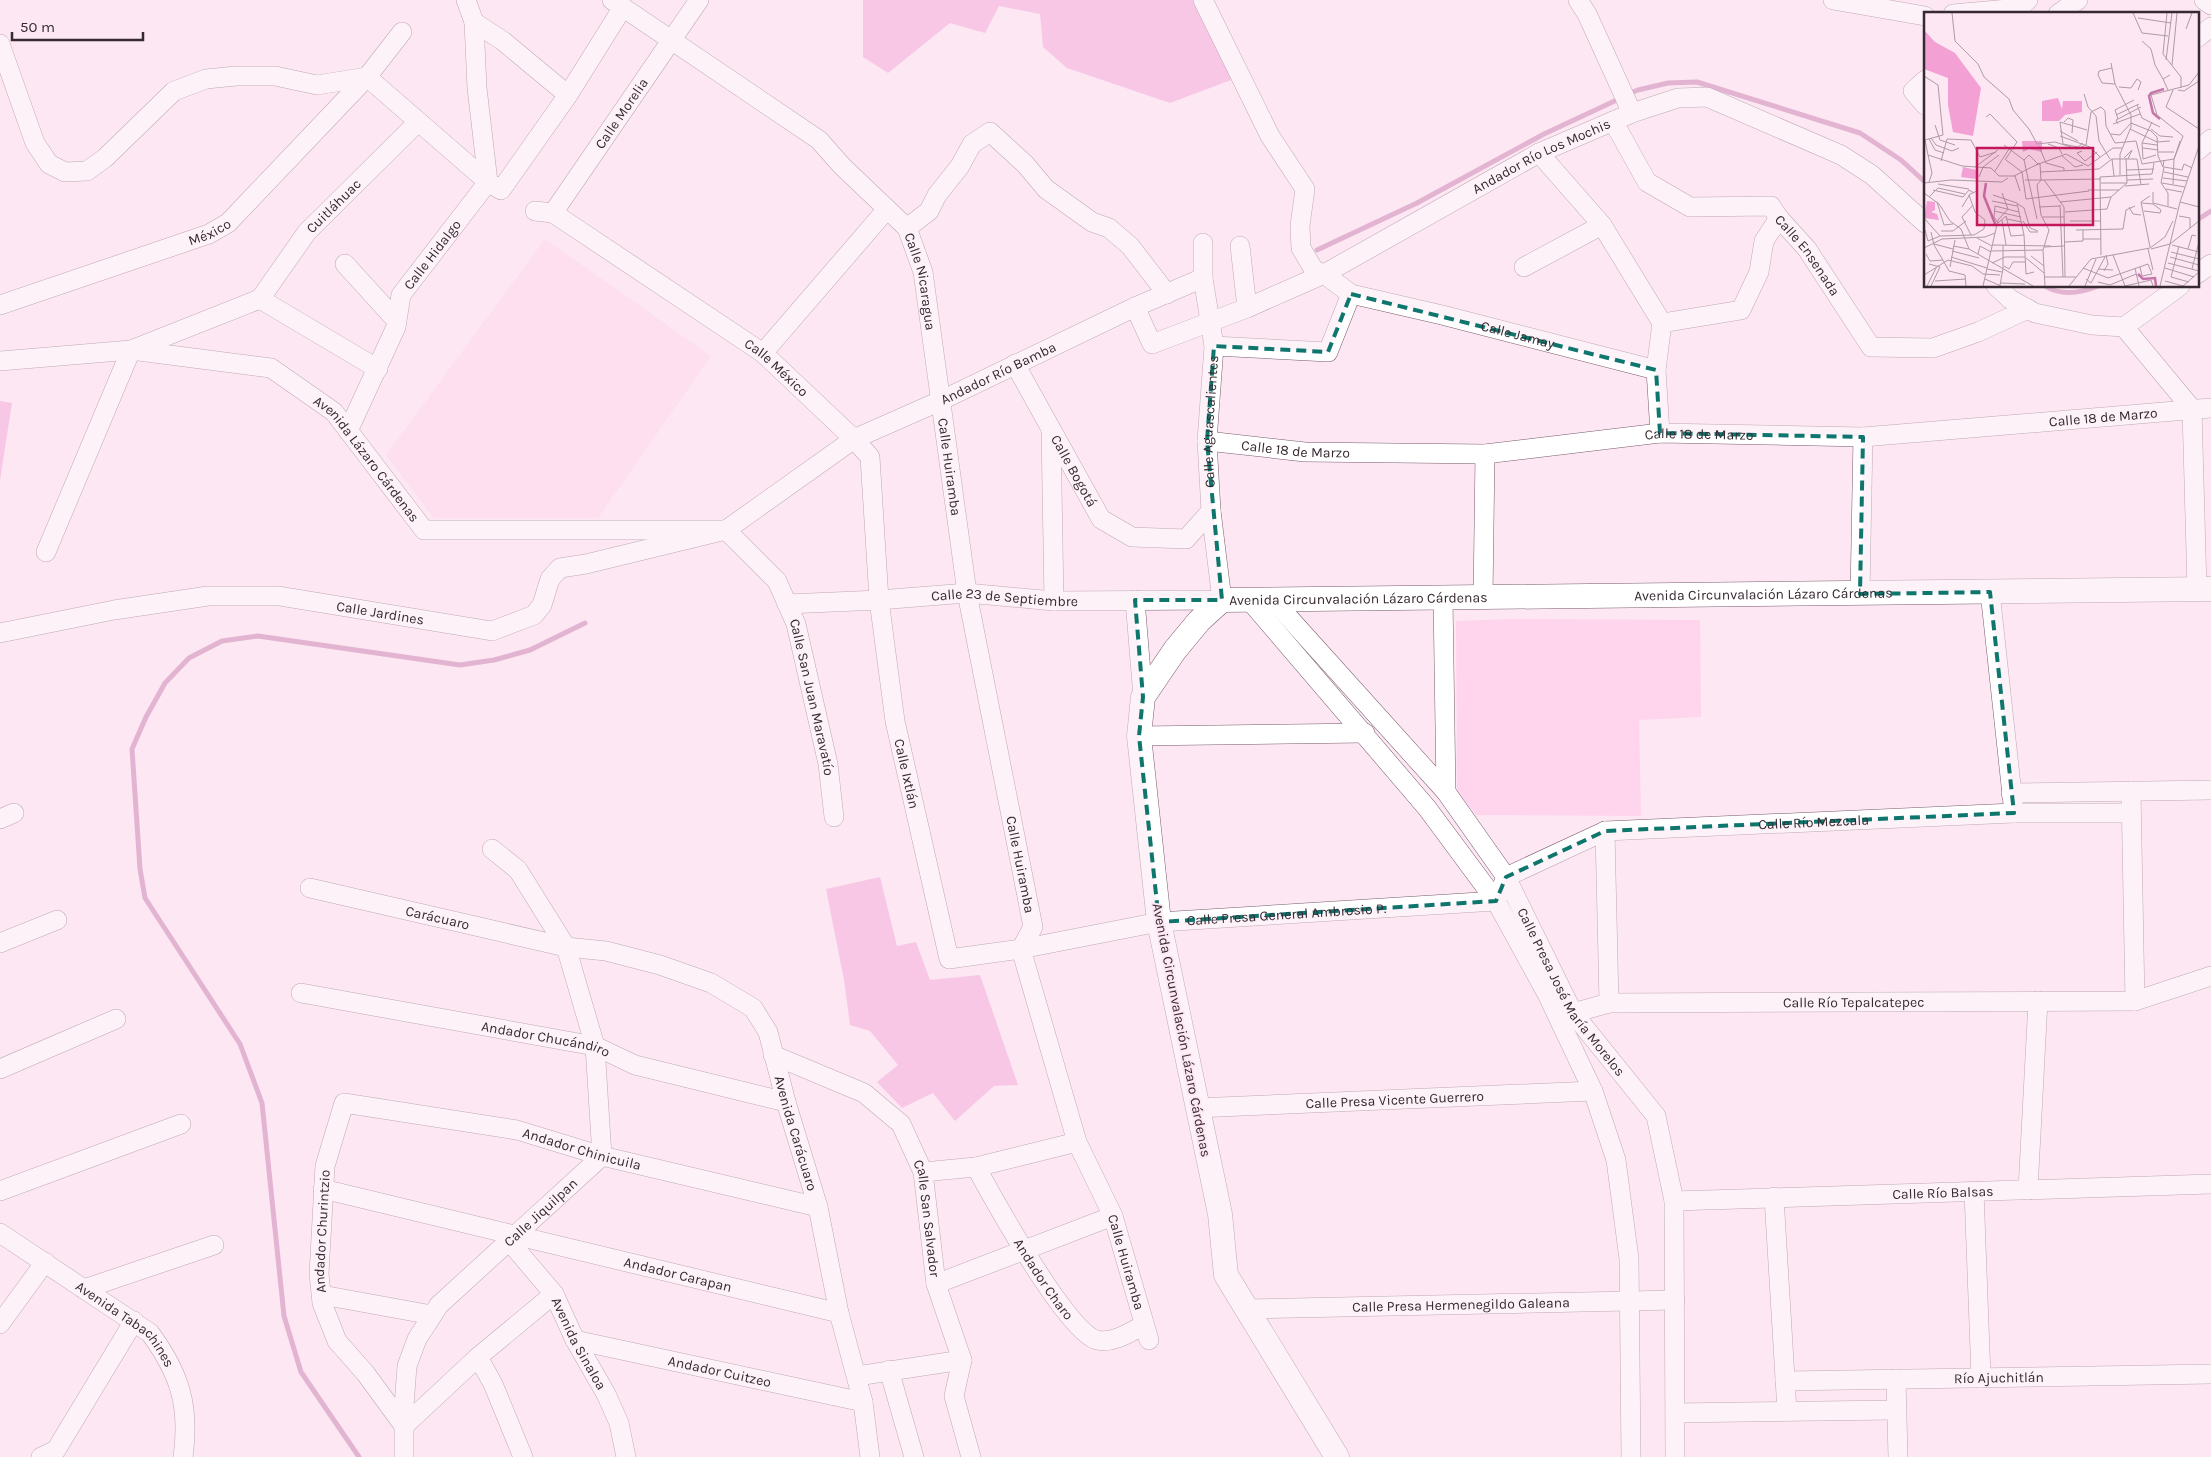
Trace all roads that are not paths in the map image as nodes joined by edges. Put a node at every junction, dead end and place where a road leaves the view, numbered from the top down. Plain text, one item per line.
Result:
1 (466, 0) edge
2 (699, 0) edge
3 (1203, 0) edge
4 (1578, 0) edge
5 (1833, 0) edge
6 (1905, 0) edge
7 (2078, 0) edge
8 (2204, 0) edge
9 (618, 4) edge
10 (2211, 5) edge
11 (2022, 7) edge
12 (1973, 12) edge
13 (2061, 12) edge
14 (1922, 16) edge
15 (474, 22) junction
16 (2211, 27) edge
17 (402, 32) dead end
18 (2198, 37) edge
19 (673, 40) junction
20 (0, 44) edge
21 (367, 77) junction
22 (1924, 81) edge
23 (568, 95) junction
24 (1924, 104) edge
25 (1630, 109) junction
26 (1613, 121) junction
27 (418, 122) junction
28 (2211, 140) edge
29 (2198, 150) edge
30 (1539, 153) junction
31 (495, 186) junction
32 (887, 209) junction
33 (544, 212) joint
34 (1779, 218) junction
35 (1924, 221) edge
36 (1602, 225) junction
37 (907, 228) junction
38 (1203, 243) dead end
39 (1240, 246) dead end
40 (345, 264) dead end
41 (2211, 264) edge
42 (1524, 267) dead end
43 (2198, 273) edge
44 (1324, 274) junction
45 (1203, 278) junction
46 (1998, 288) edge
47 (2177, 288) edge
48 (1167, 294) junction
49 (1351, 294) junction
50 (260, 299) junction
51 (0, 305) edge
52 (1135, 307) junction
53 (1248, 308) junction
54 (2028, 309) junction
55 (396, 320) junction
56 (1210, 323) junction
57 (1662, 323) junction
58 (2124, 327) junction
59 (1214, 346) junction
60 (131, 350) junction
61 (764, 353) junction
62 (0, 361) edge
63 (1015, 364) junction
64 (378, 369) junction
65 (1656, 370) junction
66 (940, 401) junction
67 (2211, 408) edge
68 (2192, 409) junction
69 (1051, 428) junction
70 (348, 431) junction
71 (1660, 433) junction
72 (1863, 437) junction
73 (854, 439) junction
74 (1207, 441) junction
75 (1485, 454) junction
76 (1211, 510) junction
77 (726, 530) junction
78 (46, 552) dead end
79 (2204, 589) edge
80 (1990, 592) junction
81 (967, 593) junction
82 (1860, 594) junction
83 (1443, 598) junction
84 (1483, 598) junction
85 (879, 600) junction
86 (1135, 600) junction
87 (1222, 600) junction
88 (1273, 600) junction
89 (1054, 601) junction
90 (1250, 601) junction
91 (787, 604) junction
92 (0, 633) edge
93 (1143, 697) junction
94 (1365, 734) junction
95 (1139, 736) junction
96 (2211, 790) edge
97 (2131, 791) junction
98 (1446, 792) junction
99 (2011, 793) junction
100 (2014, 812) junction
101 (2131, 812) junction
102 (834, 817) dead end
103 (1604, 831) junction
104 (492, 849) dead end
105 (1506, 877) junction
106 (310, 888) dead end
107 (1496, 901) junction
108 (57, 920) dead end
109 (1159, 922) junction
110 (0, 943) edge
111 (947, 946) joint
112 (566, 947) junction
113 (1021, 949) junction
114 (2211, 976) edge
115 (301, 993) dead end
116 (2038, 1001) junction
117 (2135, 1001) junction
118 (1609, 1003) junction
119 (1573, 1013) junction
120 (116, 1019) dead end
121 (595, 1046) junction
122 (773, 1056) junction
123 (0, 1069) edge
124 (1594, 1091) junction
125 (786, 1102) junction
126 (344, 1103) joint
127 (1196, 1108) junction
128 (181, 1124) dead end
129 (1077, 1142) junction
130 (602, 1156) junction
131 (976, 1167) junction
132 (923, 1172) junction
133 (2211, 1184) edge
134 (323, 1189) junction
135 (2028, 1190) junction
136 (0, 1191) edge
137 (1974, 1191) junction
138 (1774, 1197) junction
139 (1674, 1201) junction
140 (818, 1207) junction
141 (1113, 1216) junction
142 (0, 1233) edge
143 (513, 1238) junction
144 (214, 1245) dead end
145 (1024, 1252) junction
146 (44, 1262) junction
147 (936, 1284) junction
148 (84, 1289) junction
149 (554, 1294) junction
150 (322, 1295) junction
151 (1675, 1300) junction
152 (1630, 1302) junction
153 (1246, 1309) junction
154 (839, 1313) junction
155 (432, 1315) junction
156 (134, 1321) junction
157 (0, 1324) edge
158 (1146, 1333) joint
159 (575, 1340) junction
160 (478, 1357) junction
161 (962, 1360) junction
162 (889, 1370) junction
163 (2211, 1374) edge
164 (856, 1376) junction
165 (1981, 1378) junction
166 (1896, 1379) junction
167 (1786, 1381) junction
168 (863, 1402) junction
169 (1896, 1410) junction
170 (1787, 1411) junction
171 (1675, 1413) junction
172 (404, 1426) junction
173 (630, 1456) edge
174 (41, 1457) edge
175 (183, 1457) edge
176 (404, 1457) edge
177 (523, 1457) edge
178 (870, 1457) edge
179 (914, 1457) edge
180 (971, 1457) edge
181 (1337, 1457) edge
182 (1631, 1457) edge
183 (1676, 1457) edge
184 (1898, 1457) edge

1 - 15 street
2 - 19 street, Calle Morelia
3 - 44 street, Calle Jamay
4 - 25 street
5 - 14 street
6 - 14 street
7 - 13 street
8 - 10 street
9 - 19 street, Calle Nicaragua
9 - 23 street, Calle Hidalgo
11 - 12 street
15 - 23 street
15 - 31 street
16 - 18 street
17 - 21 street
19 - 32 street, Calle Nicaragua
19 - 33 street, Calle Morelia
20 - 21 street
21 - 27 street
21 - 51 street, México
22 - 24 street
23 - 31 street, Calle Hidalgo
25 - 26 street, Andador Río Los Mochis
25 - 35 street, Andador Río Los Mochis
26 - 30 street, Andador Río Los Mochis
26 - 34 street, Calle Ensenada
27 - 31 street
27 - 50 street, Cuitláhuac
28 - 29 street
30 - 36 street
30 - 44 street, Andador Río Los Mochis
31 - 55 street, Calle Hidalgo
32 - 37 street, Calle Nicaragua
32 - 61 street
33 - 61 street, Calle México
34 - 54 street, Calle Ensenada
34 - 57 street
36 - 42 street
36 - 57 street
37 - 48 street
37 - 66 street, Calle Nicaragua
38 - 45 street, Calle Aguascalientes
39 - 53 street
40 - 55 street
41 - 43 street
44 - 49 street, Calle Jamay
44 - 53 street, Andador Río Los Mochis
45 - 48 street, Andador Río Bamba
45 - 56 street, Calle Aguascalientes
46 - 54 street
47 - 58 street
48 - 52 street, Andador Río Bamba
49 - 59 street
49 - 65 street, Calle Jamay
50 - 60 street
50 - 64 street
52 - 56 street, Andador Río Los Mochis
52 - 63 street, Andador Río Bamba
53 - 56 street, Andador Río Los Mochis
54 - 58 street
55 - 64 street, Calle Hidalgo
56 - 59 street, Calle Aguascalientes
57 - 65 street
58 - 68 street
59 - 74 street, Calle Aguascalientes
60 - 62 street, Avenida Lázaro Cárdenas
60 - 70 street, Avenida Lázaro Cárdenas
60 - 78 street
61 - 73 street, Calle México
63 - 66 street, Andador Río Bamba
63 - 69 street, Calle Bogotá
64 - 70 street, Calle Hidalgo
65 - 71 street
66 - 73 street, Andador Río Bamba
66 - 81 street, Calle Huiramba
67 - 68 street, Calle 18 de Marzo
68 - 72 street, Calle 18 de Marzo
68 - 79 street
69 - 76 street, Calle Bogotá
69 - 89 street
70 - 77 street, Avenida Lázaro Cárdenas
71 - 72 street, Calle 18 de Marzo
71 - 75 street, Calle 18 de Marzo
72 - 82 street
73 - 77 street, Andador Río Bamba
73 - 85 street, Calle México
74 - 75 street, Calle 18 de Marzo
74 - 76 street, Calle Aguascalientes
75 - 84 street
76 - 87 street, Calle Aguascalientes
77 - 91 street, Calle San Juan Maravatío
77 - 92 street, Calle Jardines
79 - 80 street, Avenida Circunvalación Lázaro Cárdenas
80 - 82 street, Avenida Circunvalación Lázaro Cárdenas
80 - 99 street
81 - 85 street, Calle 23 de Septiembre
81 - 89 street, Calle 23 de Septiembre
81 - 113 street, Calle Huiramba
82 - 84 street, Avenida Circunvalación Lázaro Cárdenas
83 - 84 street, Avenida Circunvalación Lázaro Cárdenas
83 - 88 street, Avenida Circunvalación Lázaro Cárdenas
83 - 98 street
85 - 91 street, Calle 23 de Septiembre
85 - 111 street, Calle Ixtlán
86 - 87 street, Calle 23 de Septiembre
86 - 89 street, Calle 23 de Septiembre
86 - 93 street
87 - 90 street, Avenida Circunvalación Lázaro Cárdenas
87 - 93 street, Avenida Circunvalación Lázaro Cárdenas
88 - 90 street, Avenida Circunvalación Lázaro Cárdenas
88 - 98 street, Calle Presa José María Morelos
90 - 94 street, Calle Presa José María Morelos
91 - 102 street, Calle San Juan Maravatío
93 - 95 street, Avenida Circunvalación Lázaro Cárdenas
94 - 95 street
94 - 107 street, Calle Presa José María Morelos
95 - 109 street, Avenida Circunvalación Lázaro Cárdenas
96 - 97 street
97 - 99 street
97 - 101 street
98 - 105 street, Calle Presa José María Morelos
99 - 100 street
100 - 101 street, Calle Río Mezcala
100 - 103 street, Calle Río Mezcala
101 - 117 street
103 - 105 street, Calle Río Mezcala
103 - 118 street
104 - 112 street
105 - 107 street
105 - 119 street, Calle Presa José María Morelos
106 - 112 street, Carácuaro
107 - 109 street, Calle Presa General Ambrosio P.
107 - 124 street, Calle Presa José María Morelos
108 - 110 street
109 - 113 street, Calle Presa General Ambrosio P.
109 - 127 street, Avenida Circunvalación Lázaro Cárdenas
111 - 113 street, Calle Presa General Ambrosio P.
112 - 121 street
112 - 122 street, Avenida Carácuaro
113 - 129 street, Calle Huiramba
114 - 117 street, Calle Río Tepalcatepec
115 - 121 street, Andador Chucándiro
116 - 117 street, Calle Río Tepalcatepec
116 - 118 street, Calle Río Tepalcatepec
116 - 135 street
118 - 119 street, Calle Río Tepalcatepec
119 - 139 street, Calle Presa José María Morelos
120 - 123 street
121 - 125 street, Andador Chucándiro
121 - 130 street
122 - 125 street, Avenida Carácuaro
122 - 132 street, Calle San Salvador
124 - 127 street, Calle Presa Vicente Guerrero
124 - 152 street, Calle Presa José María Morelos
125 - 140 street, Avenida Carácuaro
126 - 130 street, Andador Chinicuila
126 - 134 street, Andador Churintzio
127 - 153 street, Avenida Circunvalación Lázaro Cárdenas
128 - 136 street
129 - 131 street
129 - 141 street, Calle Huiramba
130 - 140 street, Andador Chinicuila
130 - 143 street, Calle Jiquilpan
131 - 132 street
131 - 145 street, Andador Charo
132 - 147 street, Calle San Salvador
133 - 135 street, Calle Río Balsas
134 - 143 street, Andador Carapan
134 - 150 street, Andador Churintzio
135 - 137 street, Calle Río Balsas
137 - 138 street, Calle Río Balsas
137 - 165 street
138 - 139 street, Calle Río Balsas
138 - 167 street
139 - 151 street, Calle Presa José María Morelos
140 - 154 street, Avenida Carácuaro
141 - 145 street
141 - 158 street, Calle Huiramba
142 - 146 street, Avenida Tabachines
143 - 149 street, Avenida Sinaloa
143 - 154 street, Andador Carapan
143 - 155 street, Calle Jiquilpan
144 - 148 street
145 - 147 street
145 - 158 street, Andador Charo
146 - 148 street, Avenida Tabachines
146 - 157 street
147 - 161 street, Calle San Salvador
148 - 156 street, Avenida Tabachines
149 - 159 street, Avenida Sinaloa
149 - 160 street
150 - 155 street
150 - 172 street, Andador Churintzio
151 - 152 street, Calle Presa Hermenegildo Galeana
151 - 171 street, Calle Presa José María Morelos
152 - 153 street, Calle Presa Hermenegildo Galeana
152 - 182 street, Calle Presa José María Morelos
153 - 181 street, Avenida Circunvalación Lázaro Cárdenas
154 - 164 street, Avenida Carácuaro
155 - 172 street, Calle Jiquilpan
156 - 174 street
156 - 175 street, Avenida Tabachines
159 - 168 street, Andador Cuitzeo
159 - 173 street, Avenida Sinaloa
160 - 172 street
160 - 177 street
161 - 162 street
161 - 180 street
162 - 164 street
162 - 179 street
163 - 165 street, Río Ajuchitlán
164 - 168 street, Avenida Carácuaro
165 - 166 street, Río Ajuchitlán
166 - 167 street, Río Ajuchitlán
166 - 169 street
167 - 170 street
168 - 178 street, Avenida Carácuaro
169 - 170 street
169 - 184 street
170 - 171 street
171 - 183 street, Calle Presa José María Morelos
172 - 176 street, Calle Jiquilpan

